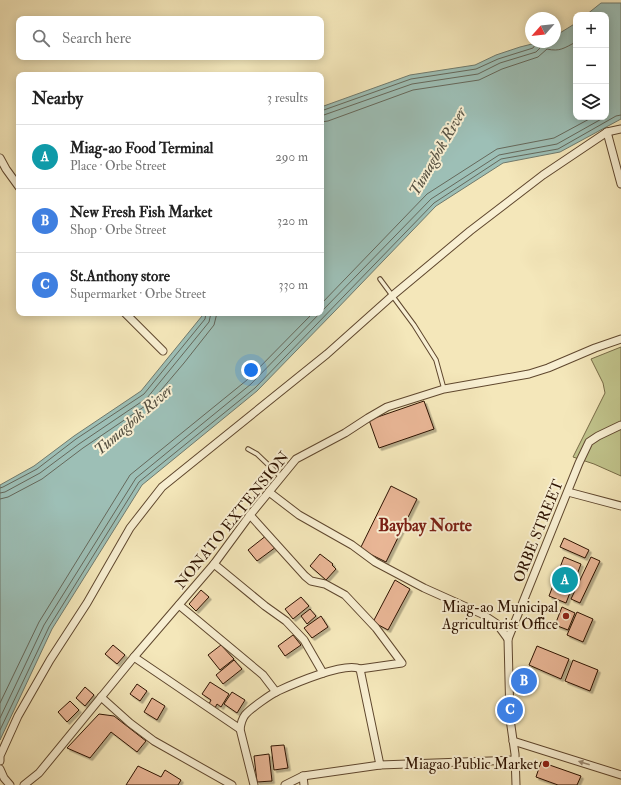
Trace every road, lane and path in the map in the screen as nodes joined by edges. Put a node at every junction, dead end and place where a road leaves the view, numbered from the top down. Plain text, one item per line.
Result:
1 (621, 129) edge
2 (607, 132) junction
3 (0, 158) edge
4 (16, 183) edge
5 (621, 184) edge
6 (380, 279) dead end
7 (392, 296) junction
8 (128, 316) edge
9 (621, 339) edge
10 (163, 351) dead end
11 (444, 389) junction
12 (621, 425) edge
13 (248, 449) dead end
14 (281, 477) junction
15 (269, 492) junction
16 (568, 492) junction
17 (621, 506) edge
18 (250, 515) junction
19 (214, 564) junction
20 (179, 605) junction
21 (508, 639) junction
22 (134, 656) junction
23 (360, 669) junction
24 (323, 673) junction
25 (276, 692) junction
26 (101, 697) junction
27 (240, 729) junction
28 (513, 739) junction
29 (516, 760) junction
30 (0, 761) edge
31 (380, 765) junction
32 (0, 769) edge
33 (621, 775) edge
34 (303, 776) junction
35 (10, 785) edge
36 (24, 785) edge
37 (232, 785) edge
38 (254, 785) edge
39 (285, 785) edge
40 (304, 785) edge
41 (516, 785) edge

1 - 2 street
2 - 5 street
2 - 7 street
3 - 4 street
6 - 7 lane
7 - 11 lane
7 - 30 street
8 - 10 street
9 - 11 street, NONATO EXTENSION
11 - 14 street, NONATO EXTENSION
12 - 16 street, ORBE STREET
13 - 14 lane
14 - 15 street, NONATO EXTENSION
15 - 18 street, NONATO EXTENSION
15 - 21 street
16 - 17 street
16 - 21 street, ORBE STREET
18 - 19 street, NONATO EXTENSION
18 - 23 street
19 - 20 street, NONATO EXTENSION
19 - 24 street
20 - 22 street, NONATO EXTENSION
20 - 25 street
21 - 28 street, ORBE STREET
22 - 26 street, NONATO EXTENSION
22 - 27 street
23 - 24 street
23 - 31 street
24 - 25 street
25 - 27 street
26 - 36 street, NONATO EXTENSION
26 - 37 street
27 - 38 street
28 - 29 street, ORBE STREET
33 -> 28 street
29 - 31 street
29 - 41 street, ORBE STREET
31 - 34 street
32 - 35 street
34 - 39 street
34 - 40 street

